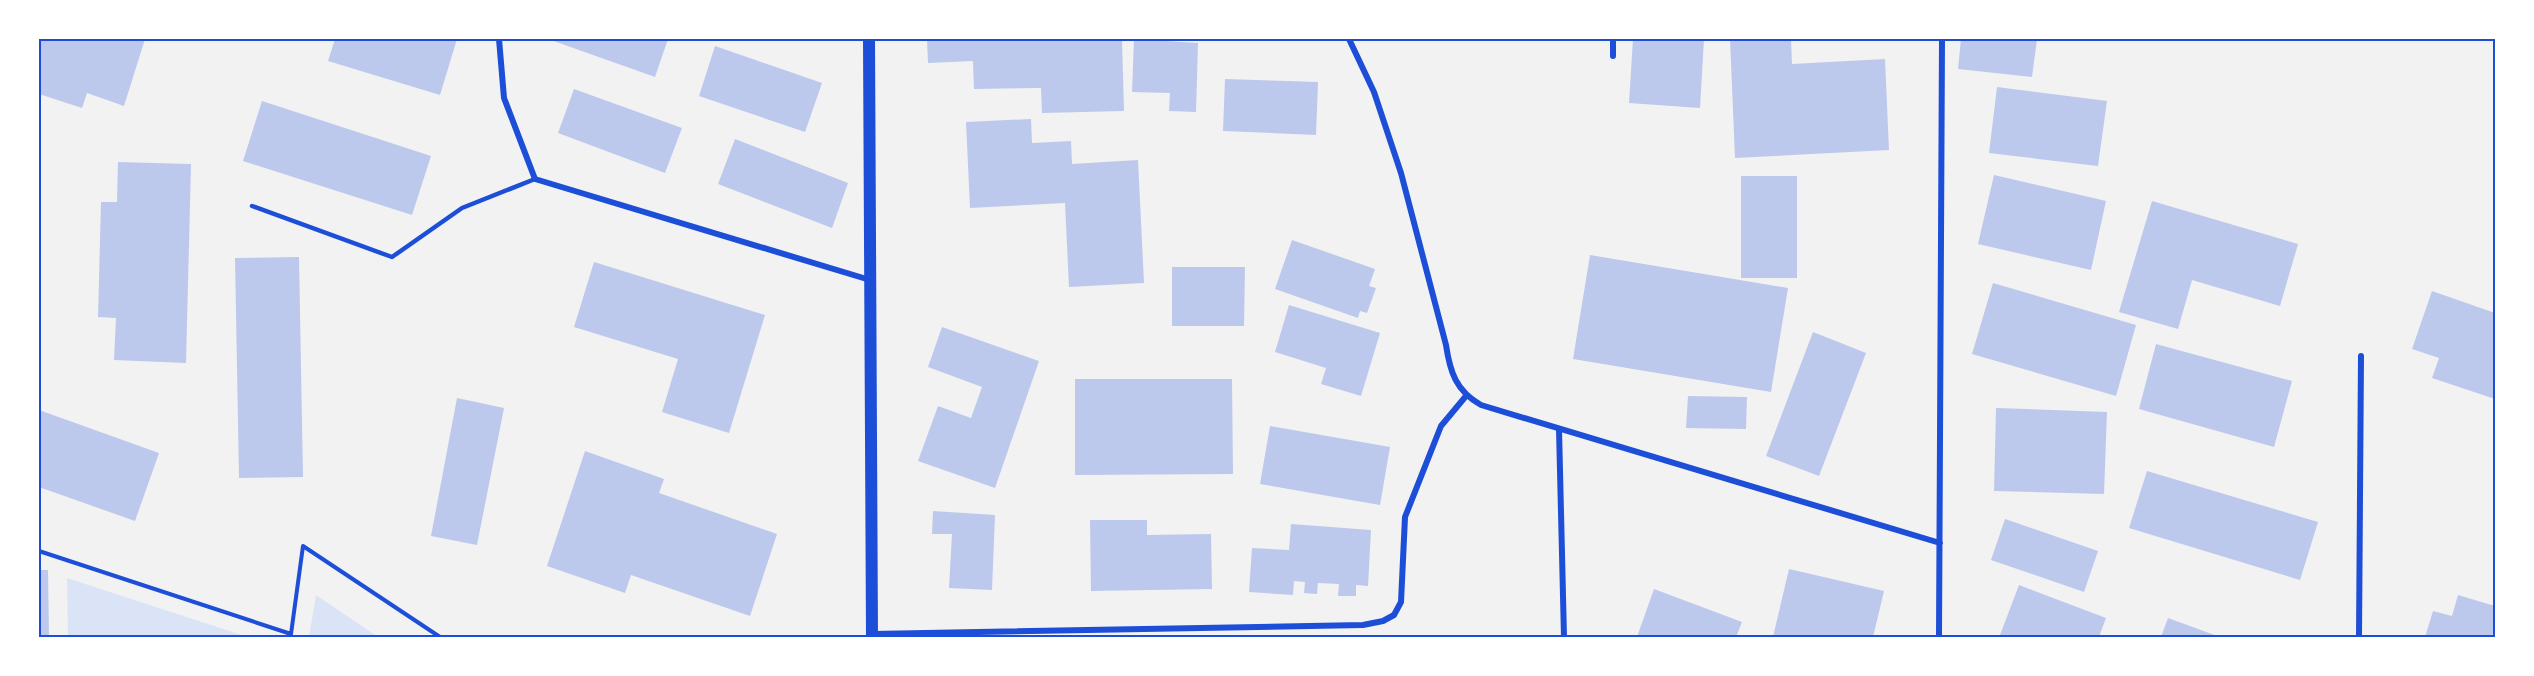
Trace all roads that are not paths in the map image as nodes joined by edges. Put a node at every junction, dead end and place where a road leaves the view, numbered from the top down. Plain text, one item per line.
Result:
1 (499, 39) edge
2 (869, 39) edge
3 (1349, 39) edge
4 (1613, 39) edge
5 (1942, 39) edge
6 (1613, 56) dead end
7 (535, 179) junction
8 (252, 206) dead end
9 (870, 280) junction
10 (2361, 356) dead end
11 (1466, 396) junction
12 (1559, 429) junction
13 (1940, 543) junction
14 (872, 635) edge
15 (1564, 637) edge
16 (1939, 637) edge
17 (2359, 637) edge

1 - 7 street
2 - 9 main road
3 - 11 street
4 - 6 street
5 - 13 street
7 - 8 lane
7 - 9 street
9 - 14 main road
10 - 17 street
11 - 12 street
11 - 14 street
12 - 13 street
12 - 15 street
13 - 16 street

